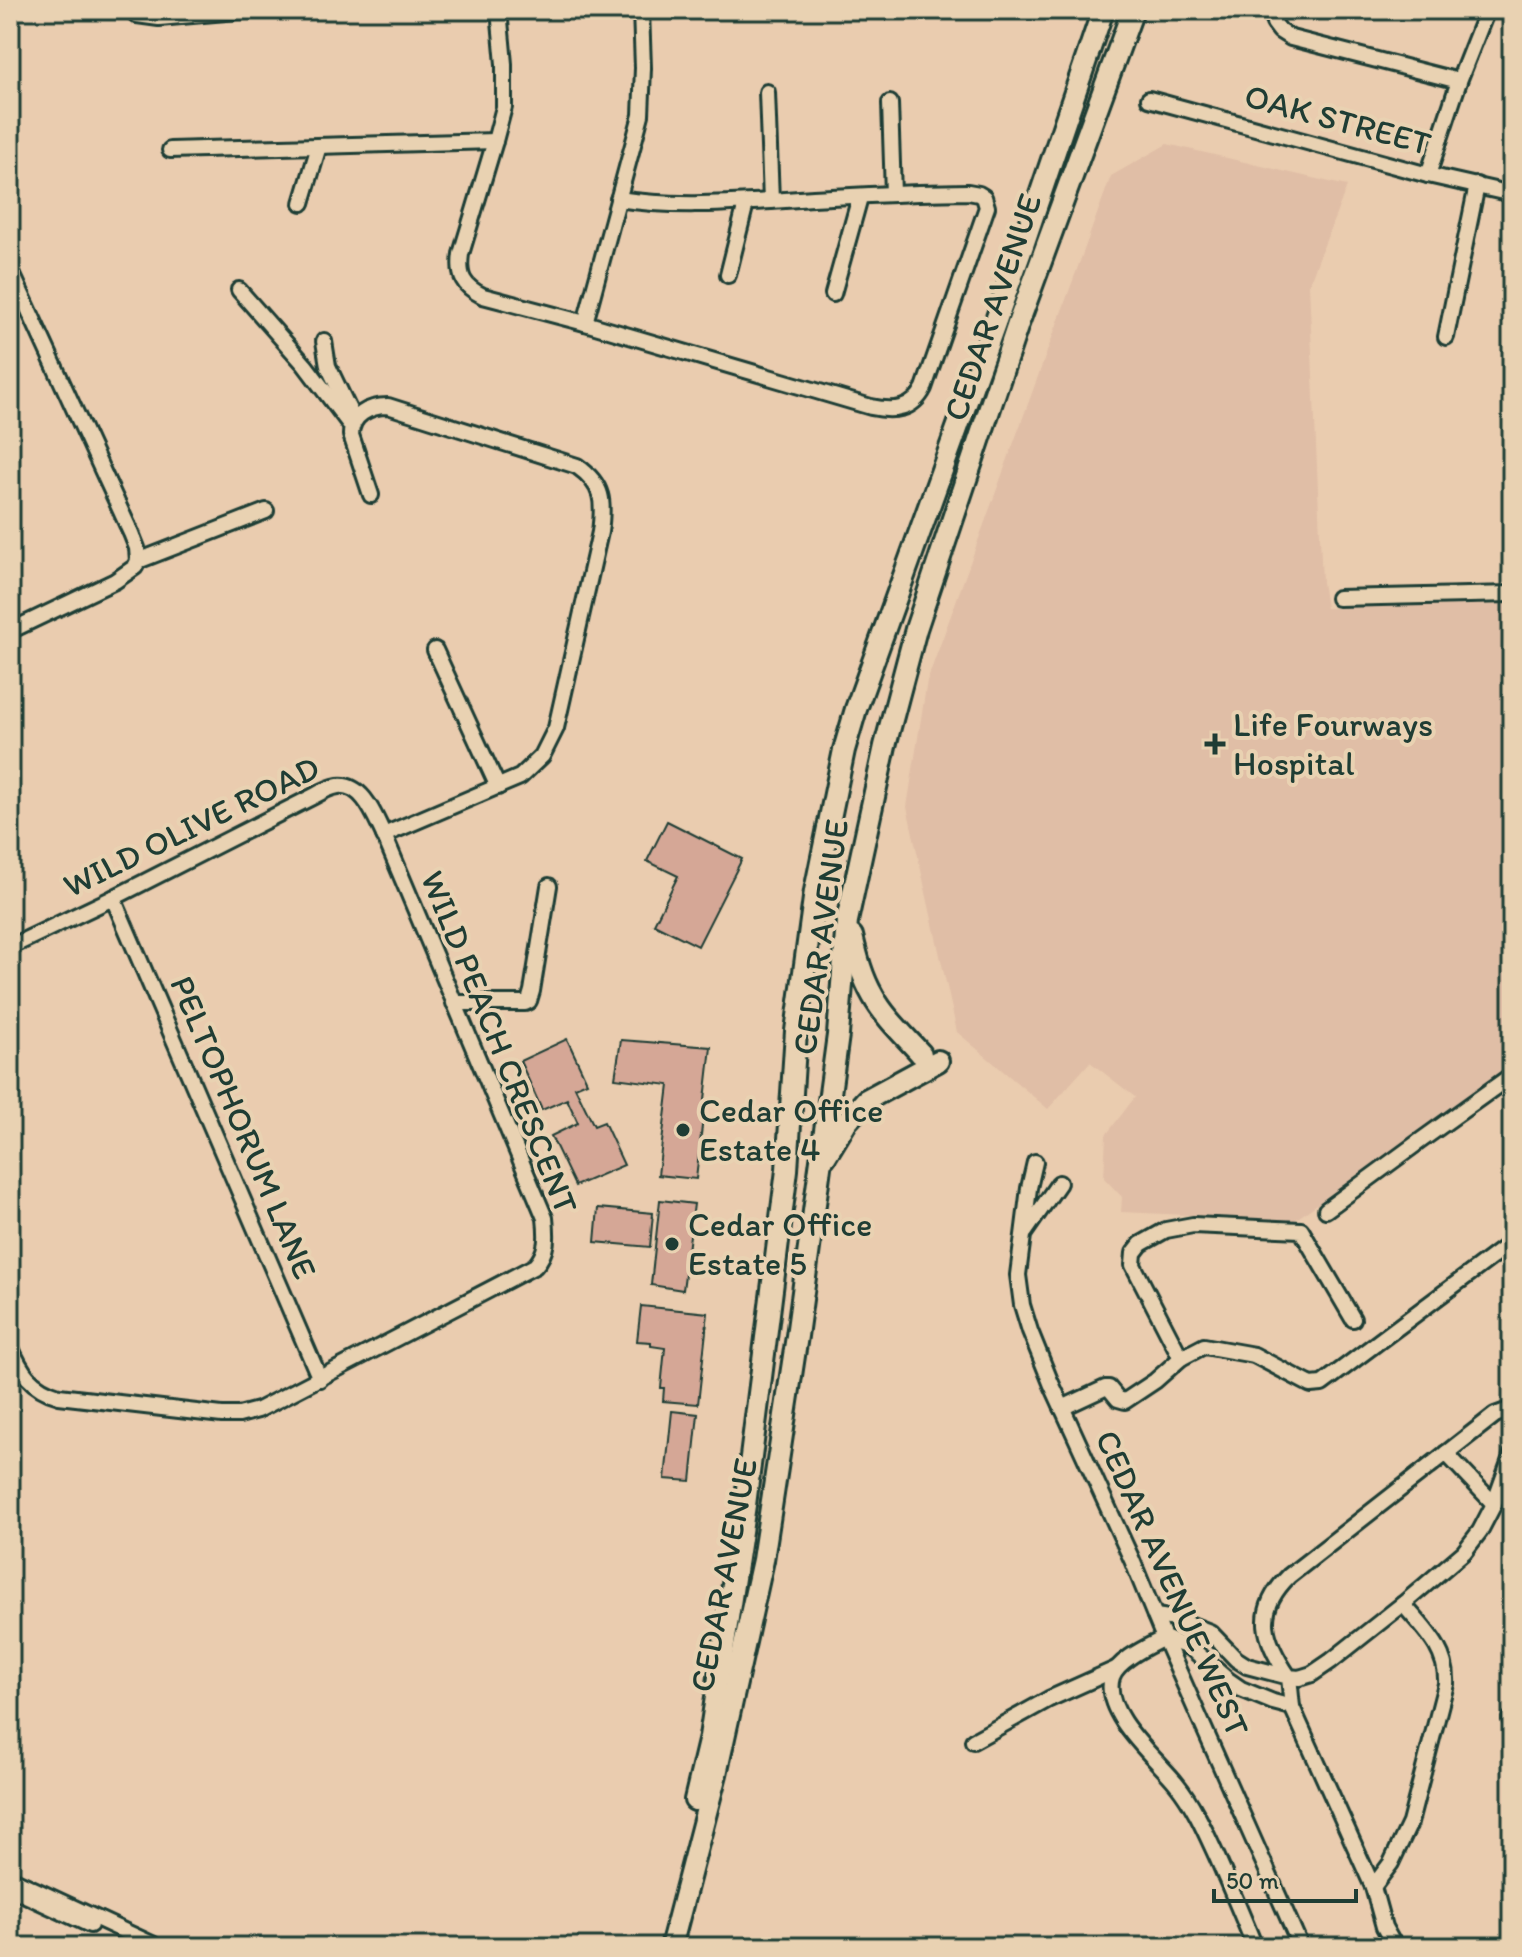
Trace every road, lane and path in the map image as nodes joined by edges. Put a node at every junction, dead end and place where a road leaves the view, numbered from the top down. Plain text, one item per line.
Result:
1 (131, 10) edge
2 (248, 10) edge
3 (499, 10) edge
4 (641, 10) edge
5 (1103, 10) edge
6 (1133, 10) edge
7 (1276, 10) edge
8 (1487, 10) edge
9 (1459, 81) junction
10 (767, 92) dead end
11 (1149, 99) dead end
12 (890, 103) dead end
13 (495, 141) junction
14 (319, 146) junction
15 (170, 150) dead end
16 (1428, 175) junction
17 (1477, 185) junction
18 (893, 194) junction
19 (1512, 194) edge
20 (860, 197) junction
21 (618, 199) junction
22 (771, 201) junction
23 (302, 203) dead end
24 (746, 203) junction
25 (10, 269) edge
26 (728, 275) dead end
27 (239, 290) dead end
28 (833, 294) dead end
29 (24, 303) junction
30 (10, 310) edge
31 (585, 323) junction
32 (1446, 337) dead end
33 (324, 341) dead end
34 (353, 423) junction
35 (371, 495) dead end
36 (266, 511) dead end
37 (138, 561) junction
38 (1512, 594) edge
39 (1338, 598) dead end
40 (10, 631) edge
41 (435, 650) dead end
42 (498, 787) junction
43 (356, 790) joint
44 (384, 835) junction
45 (549, 886) dead end
46 (113, 898) junction
47 (847, 921) junction
48 (10, 947) edge
49 (454, 1003) junction
50 (1512, 1075) edge
51 (1035, 1162) dead end
52 (820, 1166) junction
53 (1059, 1183) dead end
54 (1326, 1210) dead end
55 (1023, 1236) junction
56 (1512, 1242) edge
57 (1353, 1319) dead end
58 (10, 1346) edge
59 (1181, 1358) junction
60 (320, 1379) junction
61 (1062, 1408) junction
62 (1512, 1413) edge
63 (1446, 1453) junction
64 (1512, 1454) edge
65 (1494, 1504) junction
66 (1403, 1604) junction
67 (1155, 1616) junction
68 (1164, 1638) junction
69 (1116, 1669) junction
70 (1289, 1677) junction
71 (1292, 1707) junction
72 (973, 1741) dead end
73 (10, 1878) edge
74 (1373, 1887) junction
75 (10, 1888) edge
76 (82, 1916) junction
77 (1297, 1945) edge
78 (137, 1947) edge
79 (155, 1947) edge
80 (658, 1947) edge
81 (671, 1947) edge
82 (1255, 1947) edge
83 (1395, 1947) edge

1 - 2 street
3 - 13 street
4 - 21 street
5 - 80 main road, CEDAR AVENUE
6 - 47 main road, CEDAR AVENUE
7 - 9 street
8 - 9 street
9 - 16 street
10 - 22 street
11 - 16 street, OAK STREET
12 - 18 street
13 - 14 street
13 - 31 street
14 - 15 street
14 - 23 street
16 - 17 street, OAK STREET
17 - 19 street, OAK STREET
17 - 32 street
18 - 20 street
18 - 31 street
20 - 22 street
20 - 28 street
21 - 24 street
21 - 31 street
22 - 24 street
24 - 26 street
25 - 29 street
27 - 34 street
29 - 30 street
29 - 37 street
33 - 34 street
34 - 35 street
34 - 42 street
36 - 37 street
37 - 40 street
38 - 39 street
41 - 42 street
42 - 44 street
43 - 44 street, WILD PEACH CRESCENT
43 - 46 street, WILD OLIVE ROAD
44 - 49 street, WILD PEACH CRESCENT
45 - 49 street
46 - 48 street, WILD OLIVE ROAD
46 - 60 street, PELTOPHORUM LANE
47 - 52 main road, CEDAR AVENUE
47 - 52 main road
49 - 60 street, WILD PEACH CRESCENT
50 - 54 street
51 - 55 street, CEDAR AVENUE WEST
52 - 81 main road, CEDAR AVENUE
53 - 55 street, CEDAR AVENUE WEST
55 - 61 street, CEDAR AVENUE WEST
56 - 59 street
57 - 59 street
58 - 60 street, WILD PEACH CRESCENT
59 - 61 street
61 - 67 street, CEDAR AVENUE WEST
62 - 63 street
63 - 65 street
63 - 70 street
64 - 65 street
65 - 66 street
66 - 70 street
66 - 74 street
67 - 68 street, CEDAR AVENUE WEST
67 - 70 street
68 - 69 street
68 - 71 street
68 - 77 street, CEDAR AVENUE WEST
69 - 72 street
69 - 82 street
70 - 71 street
71 - 74 street
73 - 76 street
74 - 83 street
75 - 76 street
76 - 78 street
76 - 79 street

